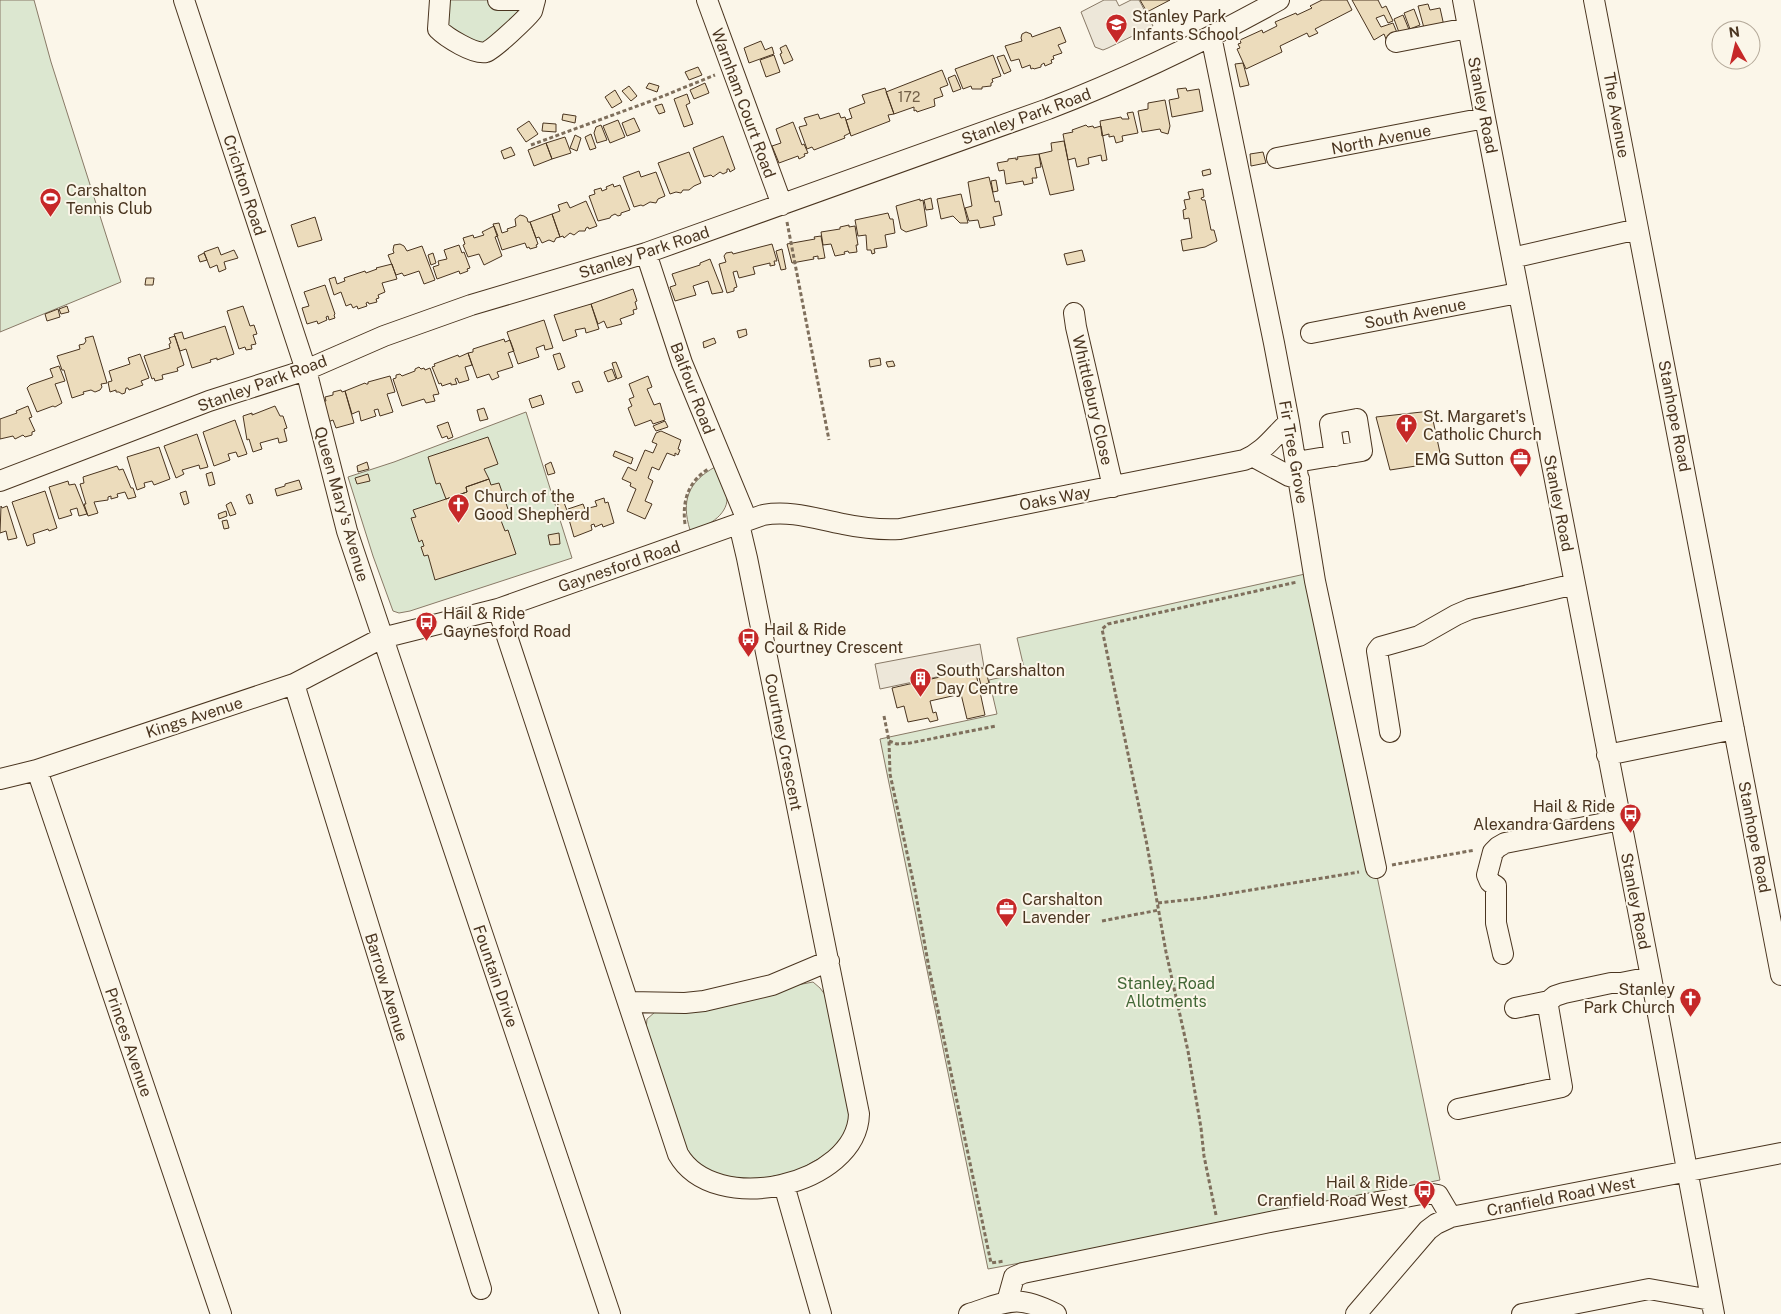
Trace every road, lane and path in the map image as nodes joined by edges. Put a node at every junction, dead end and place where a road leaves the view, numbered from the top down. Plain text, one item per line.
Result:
1 (184, 0) edge
2 (440, 0) edge
3 (498, 0) edge
4 (521, 0) edge
5 (535, 0) edge
6 (707, 0) edge
7 (1279, 0) edge
8 (1463, 0) edge
9 (1594, 0) edge
10 (1468, 28) junction
11 (1210, 36) junction
12 (1396, 42) dead end
13 (732, 70) junction
14 (1485, 118) junction
15 (531, 145) dead end
16 (1277, 158) dead end
17 (782, 205) junction
18 (1638, 230) junction
19 (646, 253) junction
20 (1512, 258) junction
21 (1518, 293) junction
22 (1074, 313) dead end
23 (1311, 333) dead end
24 (306, 370) junction
25 (1289, 422) junction
26 (829, 440) dead end
27 (1335, 456) dead end
28 (1254, 457) junction
29 (722, 462) junction
30 (1297, 470) junction
31 (0, 481) edge
32 (1113, 487) junction
33 (743, 522) junction
34 (856, 527) joint
35 (689, 542) junction
36 (1315, 576) junction
37 (1574, 584) junction
38 (498, 609) junction
39 (382, 638) junction
40 (294, 684) junction
41 (884, 716) dead end
42 (996, 726) dead end
43 (1734, 729) junction
44 (1390, 732) dead end
45 (889, 741) junction
46 (1607, 755) junction
47 (37, 770) junction
48 (0, 779) edge
49 (1620, 820) junction
50 (1498, 846) junction
51 (1376, 868) junction
52 (1158, 903) junction
53 (1159, 910) junction
54 (1102, 921) dead end
55 (1502, 954) dead end
56 (828, 961) junction
57 (1781, 975) edge
58 (1651, 977) junction
59 (1549, 1001) junction
60 (629, 1002) junction
61 (1515, 1008) dead end
62 (1458, 1109) dead end
63 (1781, 1153) edge
64 (1687, 1171) junction
65 (784, 1185) junction
66 (1444, 1220) junction
67 (1218, 1222) dead end
68 (1011, 1260) dead end
69 (481, 1289) dead end
70 (1011, 1301) junction
71 (1713, 1307) edge
72 (1562, 1310) edge
73 (1361, 1312) edge
74 (221, 1314) edge
75 (610, 1314) edge
76 (820, 1314) edge
77 (969, 1314) edge
78 (1056, 1314) edge
79 (1522, 1314) edge

1 - 24 street, Crichton Road
2 - 5 street
3 - 4 street
6 - 13 street, Warnham Court Road
7 - 11 street, Stanley Park Road
8 - 10 street, Stanley Road
9 - 18 street, The Avenue
10 - 12 street
10 - 14 street, Stanley Road
11 - 17 street, Stanley Park Road
11 - 25 street, Fir Tree Grove
13 - 15 path
13 - 17 street, Warnham Court Road
14 - 16 street, North Avenue
14 - 20 street, Stanley Road
17 - 19 street, Stanley Park Road
17 - 26 path
18 - 20 street
18 - 43 street, Stanhope Road
19 - 24 street, Stanley Park Road
19 - 29 street, Balfour Road
20 - 21 street, Stanley Road
21 - 23 street, South Avenue
21 - 37 street, Stanley Road
22 - 32 street, Whittlebury Close
24 - 31 street, Stanley Park Road
24 - 39 street, Queen Mary's Avenue
25 - 28 street, Oaks Way
25 - 30 street, Fir Tree Grove
27 - 30 street
28 - 30 street
28 - 32 street, Oaks Way
29 - 33 street, Balfour Road
29 - 35 path
30 - 36 street, Fir Tree Grove
32 - 34 street, Oaks Way
33 - 34 street, Gaynesford Road
33 - 35 street, Gaynesford Road
33 - 56 street, Courtney Crescent
35 - 38 street, Gaynesford Road
36 - 51 street, Fir Tree Grove
36 - 52 path
37 - 44 street
37 - 46 street, Stanley Road
38 - 39 street, Gaynesford Road
38 - 60 street, Courtney Crescent
39 - 40 street, Kings Avenue
39 - 75 street, Fountain Drive
40 - 47 street, Kings Avenue
40 - 69 street, Barrow Avenue
41 - 45 path
42 - 45 path
43 - 46 street
43 - 57 street, Stanhope Road
45 - 68 path
46 - 49 street, Stanley Road
47 - 48 street, Kings Avenue
47 - 74 street, Princes Avenue
49 - 50 street
49 - 58 street, Stanley Road
50 - 51 path
50 - 55 street
51 - 52 path
52 - 53 path
53 - 54 path
53 - 67 path
56 - 60 street
56 - 65 street, Courtney Crescent
58 - 59 street
58 - 64 street, Stanley Road
59 - 61 street
59 - 62 street
60 - 65 street, Courtney Crescent
63 - 64 street, Cranfield Road West
64 - 66 street, Cranfield Road West
64 - 71 street, Stanley Road
65 - 76 street
66 - 70 street
66 - 73 street
70 - 77 street
70 - 78 street
71 - 72 street
72 - 79 street

